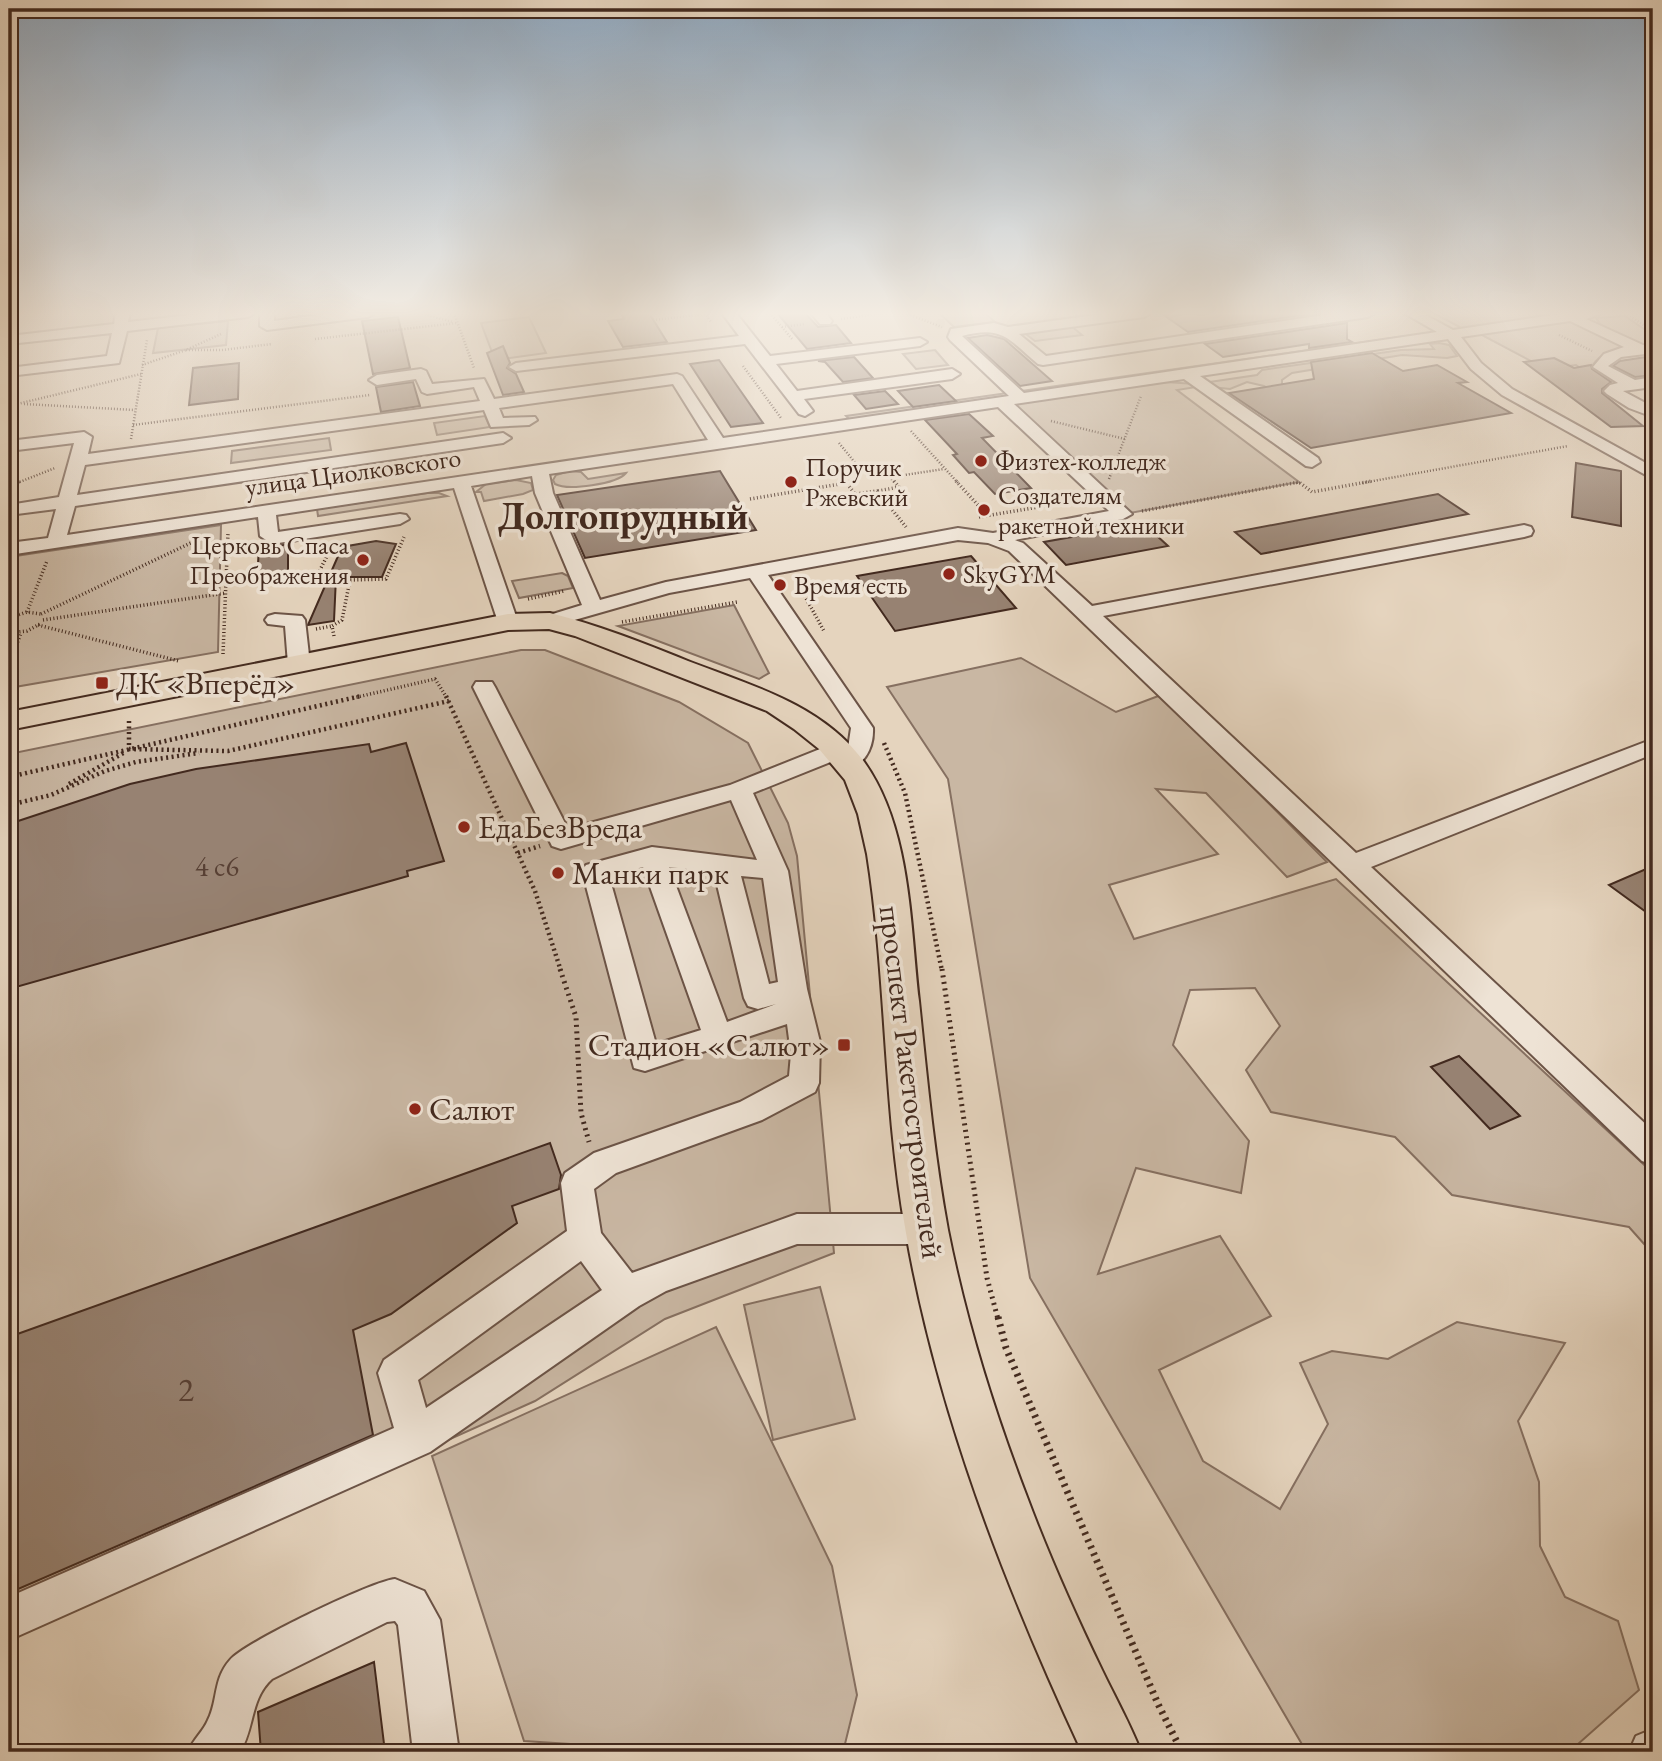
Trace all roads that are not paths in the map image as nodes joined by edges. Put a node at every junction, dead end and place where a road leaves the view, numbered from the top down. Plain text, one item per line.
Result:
1 (485, 395) edge
2 (565, 395) edge
3 (687, 395) edge
4 (800, 395) edge
5 (1004, 395) edge
6 (1065, 395) edge
7 (1217, 395) edge
8 (1512, 395) edge
9 (1619, 395) edge
10 (794, 396) joint
11 (1011, 404) junction
12 (490, 406) junction
13 (1653, 412) edge
14 (529, 420) dead end
15 (161, 429) road end
16 (818, 429) junction
17 (500, 431) junction
18 (719, 444) junction
19 (9, 446) edge
20 (156, 450) junction
21 (76, 461) junction
22 (1312, 462) dead end
23 (539, 471) junction
24 (517, 474) junction
25 (1653, 474) edge
26 (461, 482) junction
27 (66, 501) junction
28 (9, 510) edge
29 (267, 511) junction
30 (400, 519) dead end
31 (1524, 531) dead end
32 (1001, 537) junction
33 (9, 549) edge
34 (52, 550) junction
35 (755, 571) junction
36 (593, 607) junction
37 (1088, 613) junction
38 (275, 620) dead end
39 (550, 621) junction
40 (508, 622) junction
41 (299, 664) junction
42 (484, 687) dead end
43 (9, 721) edge
44 (1653, 746) edge
45 (843, 755) junction
46 (739, 790) junction
47 (652, 856) junction
48 (1350, 865) junction
49 (726, 867) junction
50 (775, 871) junction
51 (796, 999) junction
52 (718, 1037) junction
53 (1653, 1151) edge
54 (927, 1229) junction
55 (586, 1238) junction
56 (626, 1294) junction
57 (416, 1438) junction
58 (9, 1619) edge
59 (211, 1752) edge
60 (436, 1752) edge
61 (1112, 1752) edge

1 - 12 street
2 - 12 street
3 - 18 street
4 - 10 street
5 - 11 street
6 - 11 street, улица Циолковского
7 - 22 street
8 - 25 street
9 - 13 street
10 - 16 street
11 - 16 street, улица Циолковского
11 - 32 street
12 - 17 street
12 - 20 street
14 - 17 street
15 - 20 street
16 - 18 street, улица Циолковского
17 - 24 street
17 - 27 street
18 - 23 street, улица Циолковского
19 - 21 street
20 - 21 street
21 - 27 street
23 - 24 street, улица Циолковского
23 - 36 street
24 - 26 street, улица Циолковского
26 - 29 street, улица Циолковского
26 - 40 street
27 - 28 street
27 - 34 street
29 - 30 street
29 - 34 street, улица Циолковского
31 - 37 street
32 - 35 street
32 - 37 street
33 - 34 street, улица Циолковского
35 - 36 street
35 - 45 street
36 - 39 street
37 - 48 street
38 - 41 street
39 - 40 main road, проспект Ракетостроителей
39 - 45 main road, проспект Ракетостроителей
40 - 41 main road, проспект Ракетостроителей
41 - 43 main road, проспект Ракетостроителей
42 - 46 street
44 - 48 street
45 - 46 street
45 - 54 main road, проспект Ракетостроителей
46 - 50 street
47 - 49 street
47 - 52 street
47 - 52 street
48 - 53 street
49 - 50 street
49 - 51 street
50 - 51 street
51 - 52 street
51 - 55 street
54 - 56 street
54 - 61 main road, проспект Ракетостроителей
55 - 56 street
55 - 57 street
56 - 57 street
57 - 58 street
59 - 60 street

